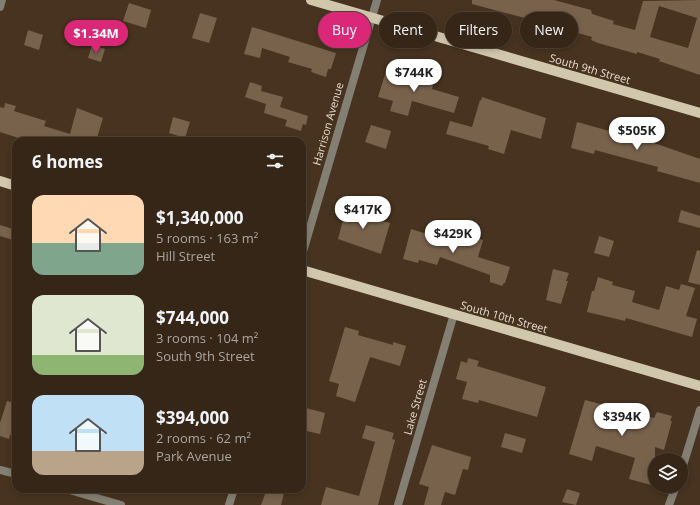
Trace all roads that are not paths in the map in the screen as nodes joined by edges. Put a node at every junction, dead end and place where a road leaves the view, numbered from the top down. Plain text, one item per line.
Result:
1 (2, 0) edge
2 (311, 0) edge
3 (376, 0) edge
4 (0, 8) edge
5 (351, 12) edge
6 (371, 18) joint
7 (362, 48) edge
8 (700, 113) edge
9 (0, 181) edge
10 (12, 185) edge
11 (306, 240) edge
12 (306, 271) edge
13 (454, 314) junction
14 (700, 386) edge
15 (700, 410) edge
16 (687, 453) edge
17 (0, 470) edge
18 (12, 473) edge
19 (80, 493) edge
20 (233, 493) edge
21 (673, 493) edge
22 (121, 505) edge
23 (229, 505) edge
24 (398, 505) edge
25 (668, 505) edge

1 - 4 street
2 - 5 main road, South 9th Street
3 - 6 street, Harrison Avenue
6 - 8 main road, South 9th Street
7 - 11 street, Harrison Avenue
9 - 10 main road
12 - 13 main road, South 10th Street
13 - 14 main road, South 10th Street
13 - 24 street, Lake Street
15 - 16 street
17 - 18 street
19 - 22 street
20 - 23 street
21 - 25 street

